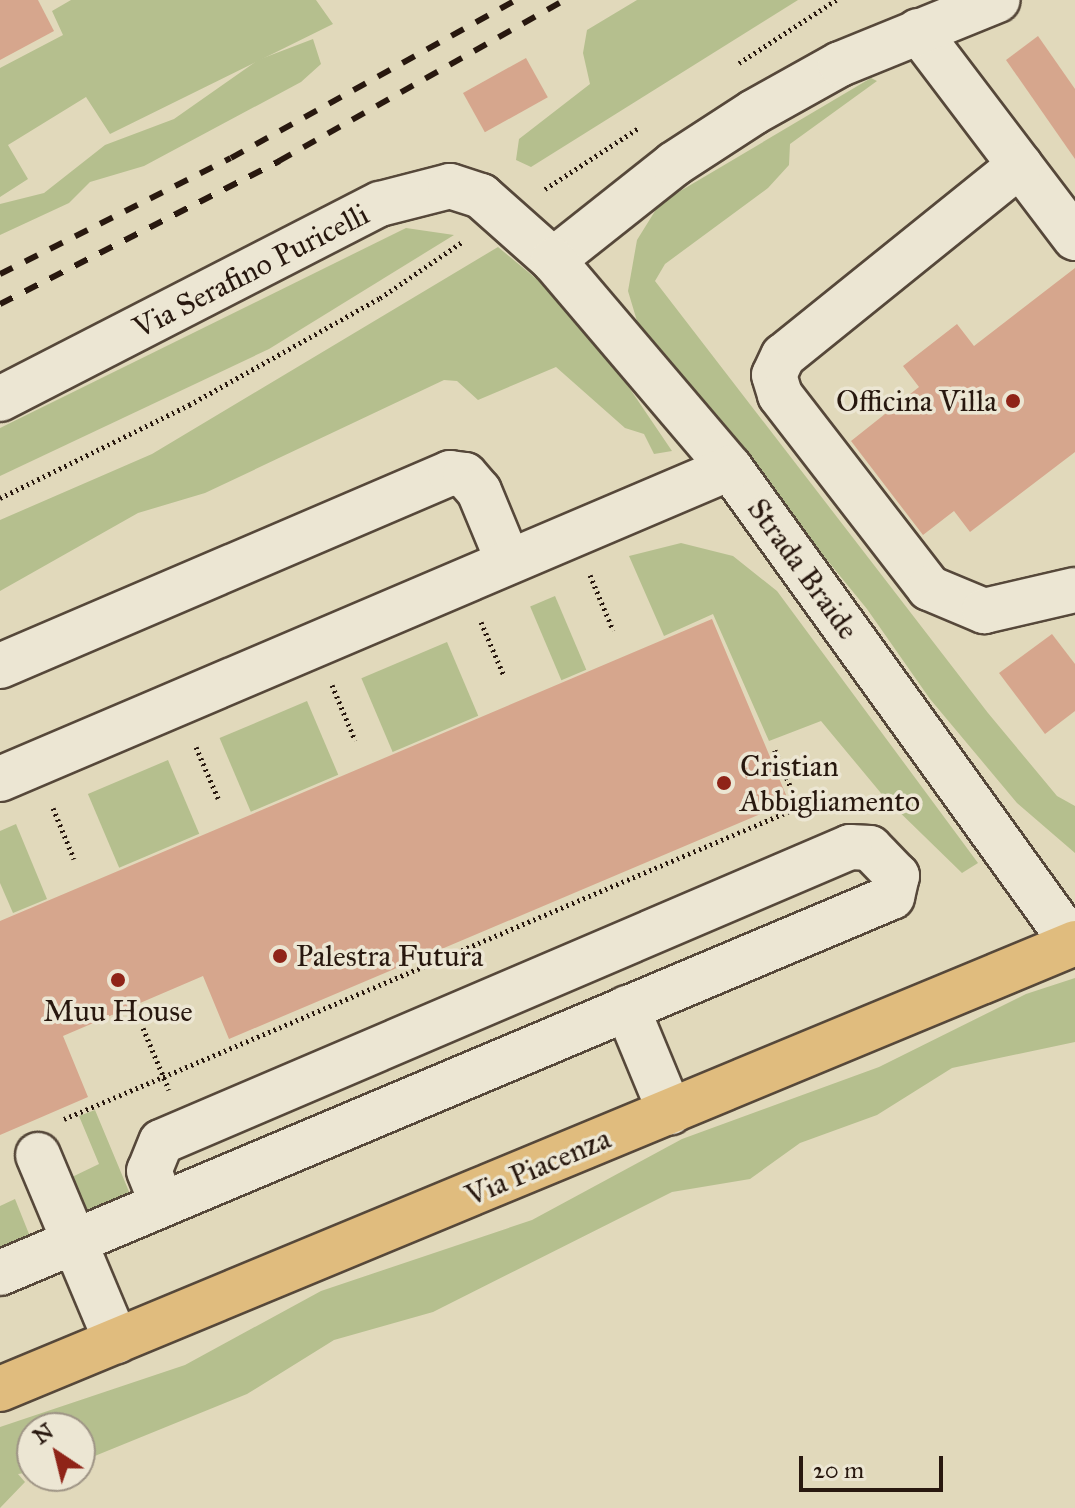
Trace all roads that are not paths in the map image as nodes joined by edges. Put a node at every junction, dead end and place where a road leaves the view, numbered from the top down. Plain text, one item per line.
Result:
1 (998, 0) edge
2 (918, 31) junction
3 (1020, 165) junction
4 (508, 213) joint
5 (1075, 238) edge
6 (553, 260) junction
7 (0, 399) edge
8 (730, 468) junction
9 (508, 561) junction
10 (1075, 590) edge
11 (0, 666) edge
12 (17, 772) edge
13 (1074, 944) edge
14 (627, 1008) junction
15 (670, 1112) junction
16 (46, 1139) road end
17 (162, 1204) junction
18 (74, 1241) junction
19 (0, 1273) edge
20 (116, 1341) junction
21 (0, 1389) edge

1 - 2 street
2 - 3 street
2 - 6 street
3 - 5 street
3 - 10 street
4 - 6 street, Strada Braide
4 - 7 street, Via Serafino Puricelli
6 - 8 street, Strada Braide
8 - 9 street
8 - 13 street, Strada Braide
9 - 11 street
9 - 12 street
13 - 15 main road, Via Piacenza
14 - 15 street
14 - 17 street
14 - 17 street
15 - 20 main road, Via Piacenza
16 - 18 street
17 - 18 street
18 - 19 street
18 - 20 street
20 - 21 main road, Via Piacenza

